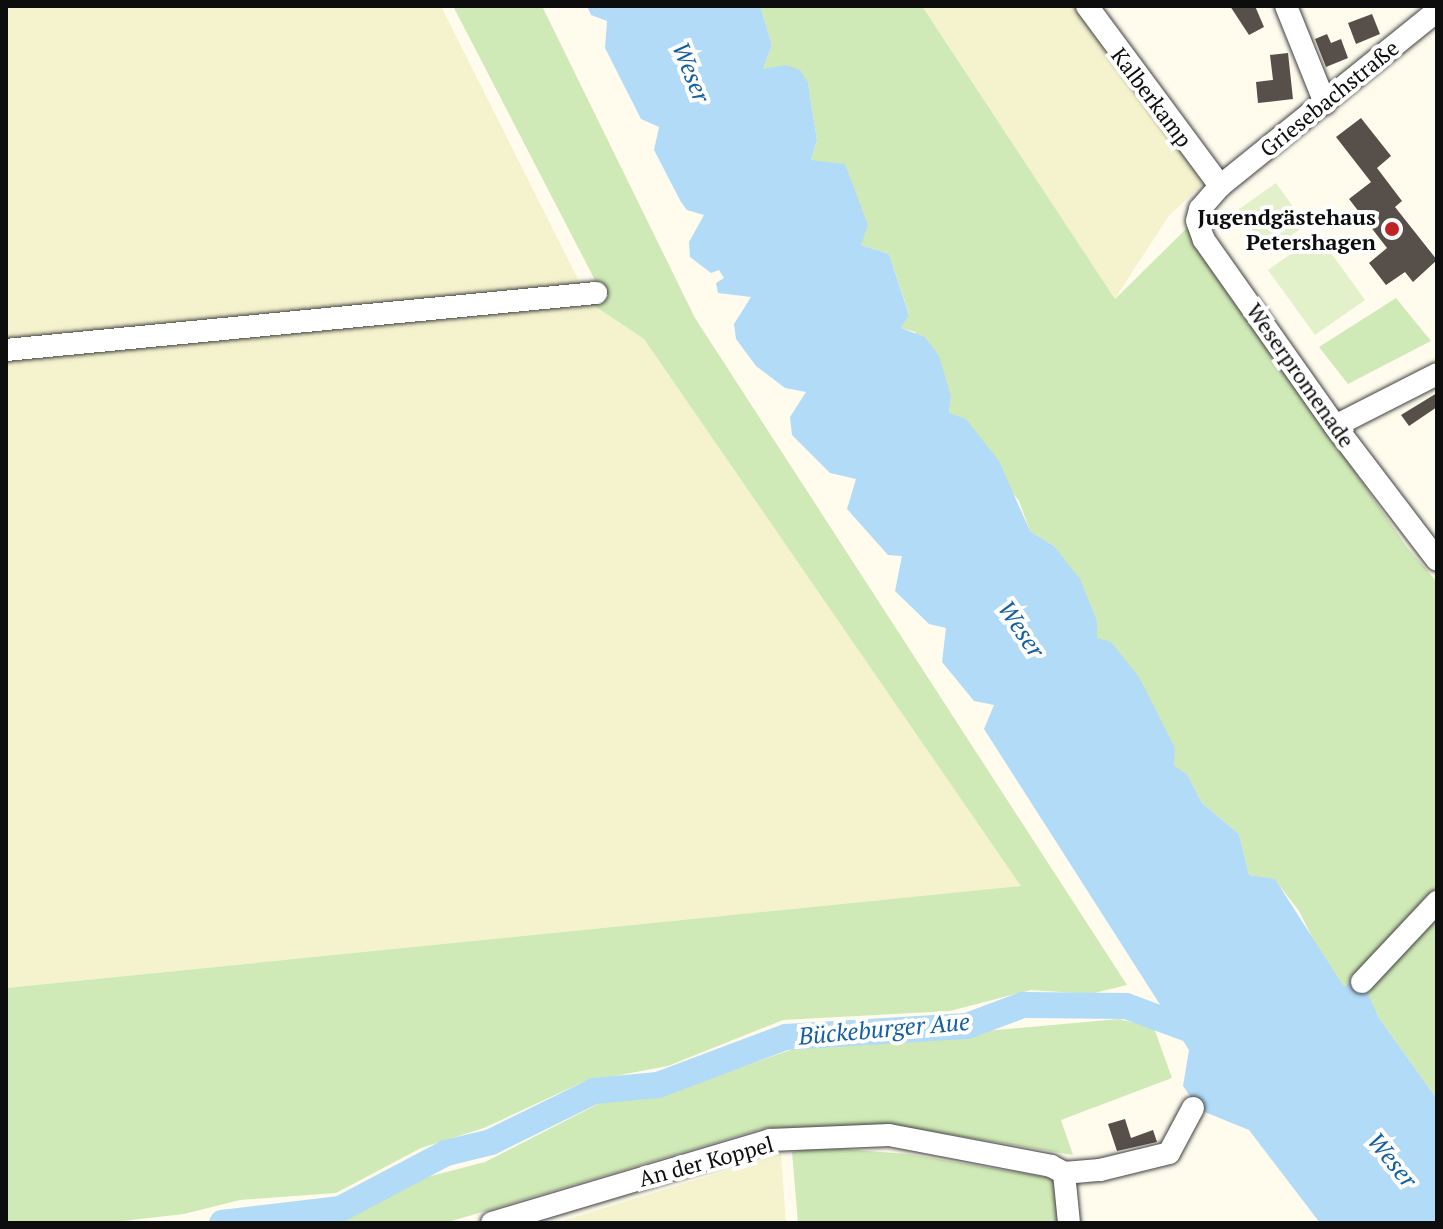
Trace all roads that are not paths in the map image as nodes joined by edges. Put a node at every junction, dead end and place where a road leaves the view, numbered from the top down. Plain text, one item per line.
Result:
1 (1087, 6) edge
2 (1286, 6) edge
3 (1437, 11) edge
4 (1325, 103) junction
5 (1220, 186) junction
6 (596, 293) dead end
7 (6, 350) edge
8 (1437, 374) edge
9 (1335, 426) junction
10 (1437, 560) edge
11 (1437, 902) edge
12 (1362, 982) dead end
13 (1193, 1108) dead end
14 (1064, 1173) junction
15 (492, 1223) edge
16 (1069, 1223) edge

1 - 5 street, Kalberkamp
2 - 4 street
3 - 4 street, Griesebachstraße
4 - 5 street, Griesebachstraße
5 - 9 street, Weserpromenade
6 - 7 street
8 - 9 street
9 - 10 street, Weserpromenade
11 - 12 street
13 - 14 street, An der Koppel
14 - 15 street, An der Koppel
14 - 16 street

